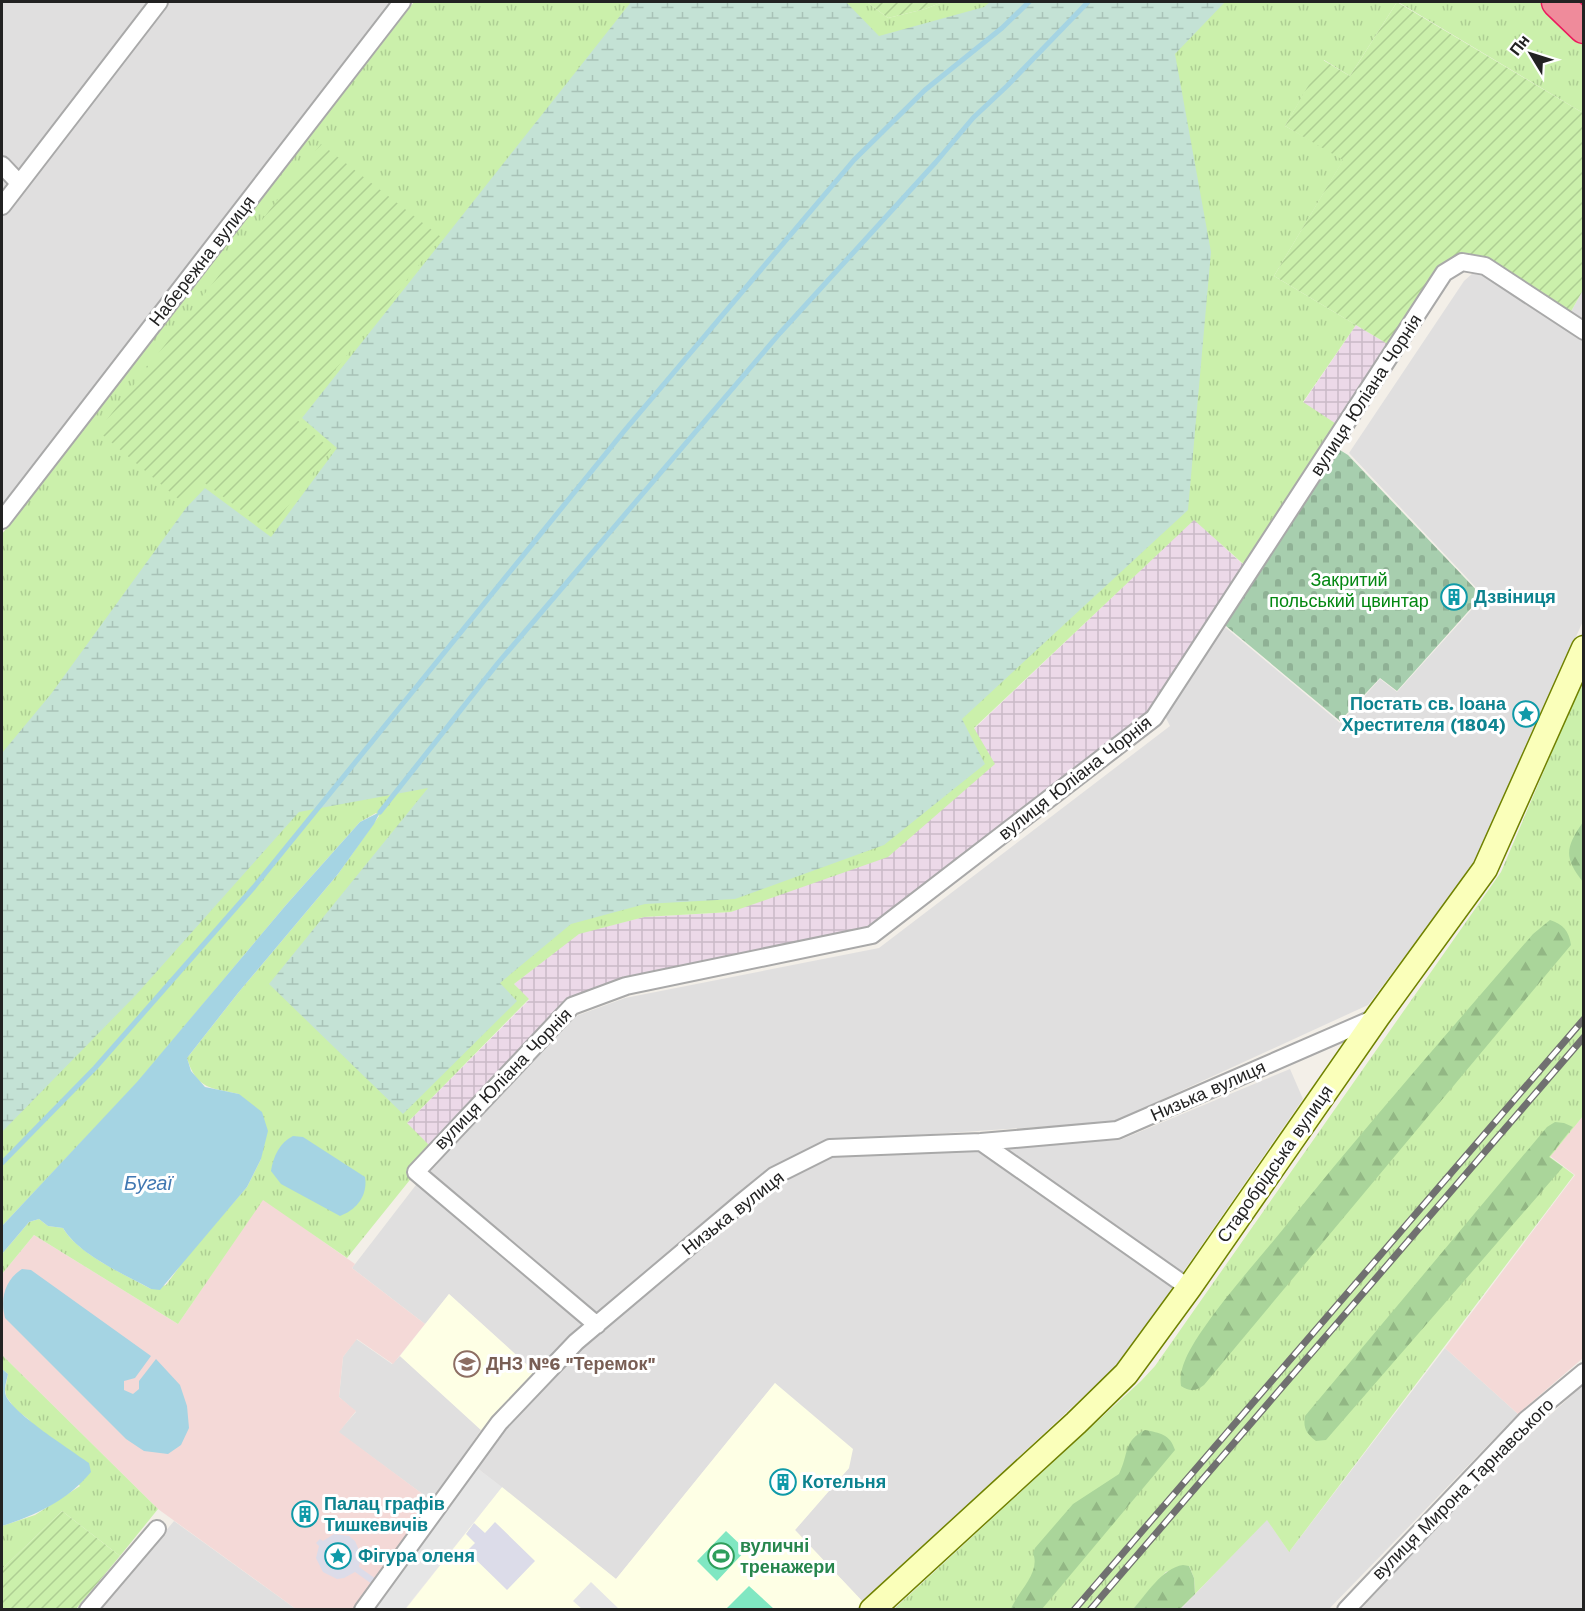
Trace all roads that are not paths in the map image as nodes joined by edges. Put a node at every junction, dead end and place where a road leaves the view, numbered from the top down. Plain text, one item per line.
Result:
1 (159, 2) edge
2 (402, 2) edge
3 (1557, 2) edge
4 (1584, 28) edge
5 (2, 165) edge
6 (19, 183) junction
7 (2, 206) edge
8 (1584, 331) edge
9 (2, 520) edge
10 (1584, 648) edge
11 (1378, 1016) junction
12 (981, 1142) junction
13 (1189, 1288) junction
14 (597, 1325) junction
15 (1584, 1372) edge
16 (157, 1529) dead end
17 (88, 1610) edge
18 (363, 1610) edge
19 (872, 1610) edge
20 (1346, 1610) edge

1 - 6 street
2 - 9 street, Набережна вулиця
3 - 4 highway
5 - 6 street
6 - 7 street
8 - 14 street, вулиця Юліана Чорнія
10 - 11 street, Старобрідська вулиця
11 - 12 street, Низька вулиця
11 - 13 street, Старобрідська вулиця
12 - 13 street
12 - 14 street, Низька вулиця
13 - 19 street, Старобрідська вулиця
14 - 18 street, Низька вулиця
15 - 20 street, вулиця Мирона Тарнавського
16 - 17 street

